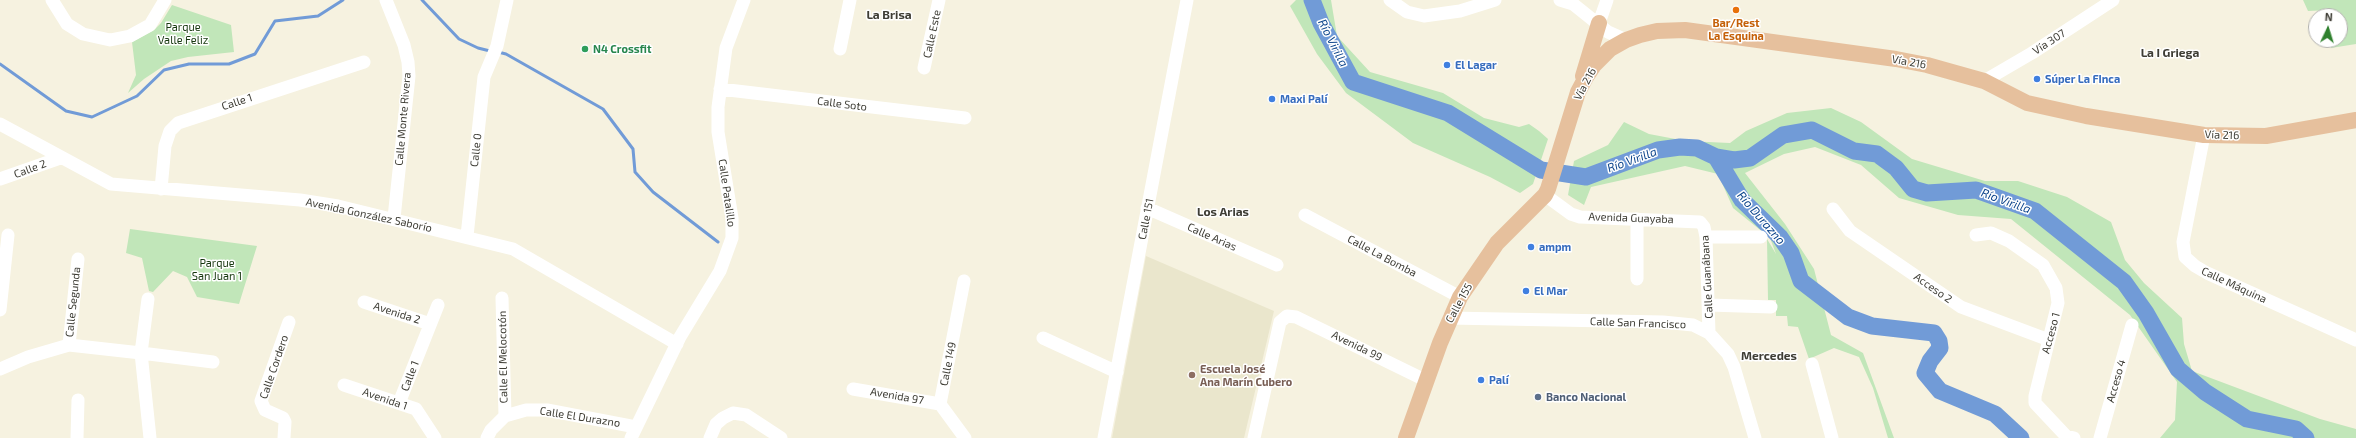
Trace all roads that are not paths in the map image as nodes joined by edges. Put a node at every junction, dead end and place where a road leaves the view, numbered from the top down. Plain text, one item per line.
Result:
1 (52, 0) edge
2 (164, 0) edge
3 (386, 0) edge
4 (507, 0) edge
5 (744, 0) edge
6 (850, 0) edge
7 (939, 0) edge
8 (1187, 0) edge
9 (1390, 0) edge
10 (1495, 0) edge
11 (1560, 0) edge
12 (1607, 0) edge
13 (2113, 0) edge
14 (1598, 23) junction
15 (1626, 40) junction
16 (840, 49) dead end
17 (364, 62) dead end
18 (924, 68) dead end
19 (1984, 81) junction
20 (720, 89) junction
21 (1578, 92) junction
22 (965, 118) dead end
23 (2356, 120) edge
24 (0, 124) edge
25 (2204, 135) junction
26 (60, 158) junction
27 (0, 179) edge
28 (161, 189) junction
29 (1547, 192) junction
30 (1147, 208) junction
31 (1833, 209) dead end
32 (1305, 215) dead end
33 (394, 218) junction
34 (1637, 219) junction
35 (1700, 222) joint
36 (8, 235) dead end
37 (1976, 235) dead end
38 (467, 236) junction
39 (1706, 237) junction
40 (1761, 237) dead end
41 (78, 258) dead end
42 (1277, 265) dead end
43 (1637, 279) dead end
44 (964, 281) dead end
45 (1460, 296) junction
46 (502, 298) dead end
47 (148, 299) dead end
48 (364, 302) dead end
49 (438, 305) dead end
50 (1709, 305) junction
51 (1771, 307) dead end
52 (0, 310) edge
53 (1449, 318) junction
54 (289, 322) dead end
55 (430, 324) junction
56 (2132, 325) dead end
57 (1709, 333) junction
58 (1043, 338) dead end
59 (2049, 340) junction
60 (2356, 340) edge
61 (68, 344) junction
62 (677, 344) junction
63 (141, 353) junction
64 (213, 362) dead end
65 (1812, 364) dead end
66 (0, 369) edge
67 (1117, 372) junction
68 (1426, 380) junction
69 (344, 385) dead end
70 (853, 389) dead end
71 (78, 400) dead end
72 (399, 403) junction
73 (940, 404) junction
74 (504, 416) junction
75 (634, 432) edge
76 (77, 438) edge
77 (150, 438) edge
78 (284, 438) edge
79 (435, 438) edge
80 (486, 438) edge
81 (710, 438) edge
82 (781, 438) edge
83 (968, 438) edge
84 (1104, 438) edge
85 (1254, 438) edge
86 (1406, 438) edge
87 (1755, 438) edge
88 (1832, 438) edge
89 (2074, 438) edge
90 (2100, 438) edge

1 - 2 street
3 - 33 street, Calle Monte Rivera
4 - 38 street, Calle 0
5 - 20 street, Calle Patalillo
6 - 16 street
7 - 18 street, Calle Este
8 - 30 street, Calle 151
9 - 10 street
11 - 14 street
12 - 14 street
13 - 19 street, Vía 307
14 - 15 street
14 - 21 main road
15 - 19 main road, Vía 216
15 - 21 main road, Vía 216
17 - 28 street, Calle 1
19 - 25 main road, Vía 216
20 - 22 street, Calle Soto
20 - 62 street, Calle Patalillo
21 - 29 main road, Vía 216
23 - 25 main road, Vía 216
24 - 26 street, Avenida González Saborío
25 - 60 street, Calle Máquina
26 - 27 street, Calle 2
26 - 28 street, Avenida González Saborío
28 - 33 street, Avenida González Saborío
29 - 34 street, Avenida Guayaba
29 - 45 main road, Calle 155
30 - 42 street, Calle Arias
30 - 67 street, Calle 151
31 - 59 street, Acceso 2
32 - 45 street, Calle La Bomba
33 - 38 street, Avenida González Saborío
34 - 35 street, Avenida Guayaba
34 - 43 street
35 - 39 street, Calle Guanábana
36 - 52 street
37 - 59 street, Acceso 1
38 - 62 street, Avenida González Saborío
39 - 40 street
39 - 50 street, Calle Guanábana
41 - 61 street, Calle Segunda
44 - 73 street, Calle 149
45 - 53 main road, Calle 155
46 - 74 street, Calle El Melocotón
47 - 63 street
48 - 55 street, Avenida 2
49 - 55 street, Calle 1
50 - 51 street
50 - 57 street, Calle Guanábana
53 - 57 street, Calle San Francisco
53 - 68 main road, Calle 155
54 - 78 street, Calle Cordero
55 - 72 street, Calle 1
56 - 90 street, Acceso 4
57 - 87 street, Calle San Francisco
58 - 67 street
59 - 89 street, Acceso 1
61 - 63 street
61 - 66 street
62 - 75 street, Calle Patalillo
63 - 64 street
63 - 77 street
65 - 88 street
67 - 84 street, Calle 151
68 - 85 street, Avenida 99
68 - 86 main road, Calle 155
69 - 72 street, Avenida 1
70 - 73 street, Avenida 97
71 - 76 street
72 - 79 street, Avenida 1
73 - 83 street
74 - 75 street, Calle El Durazno
74 - 80 street
81 - 82 street

